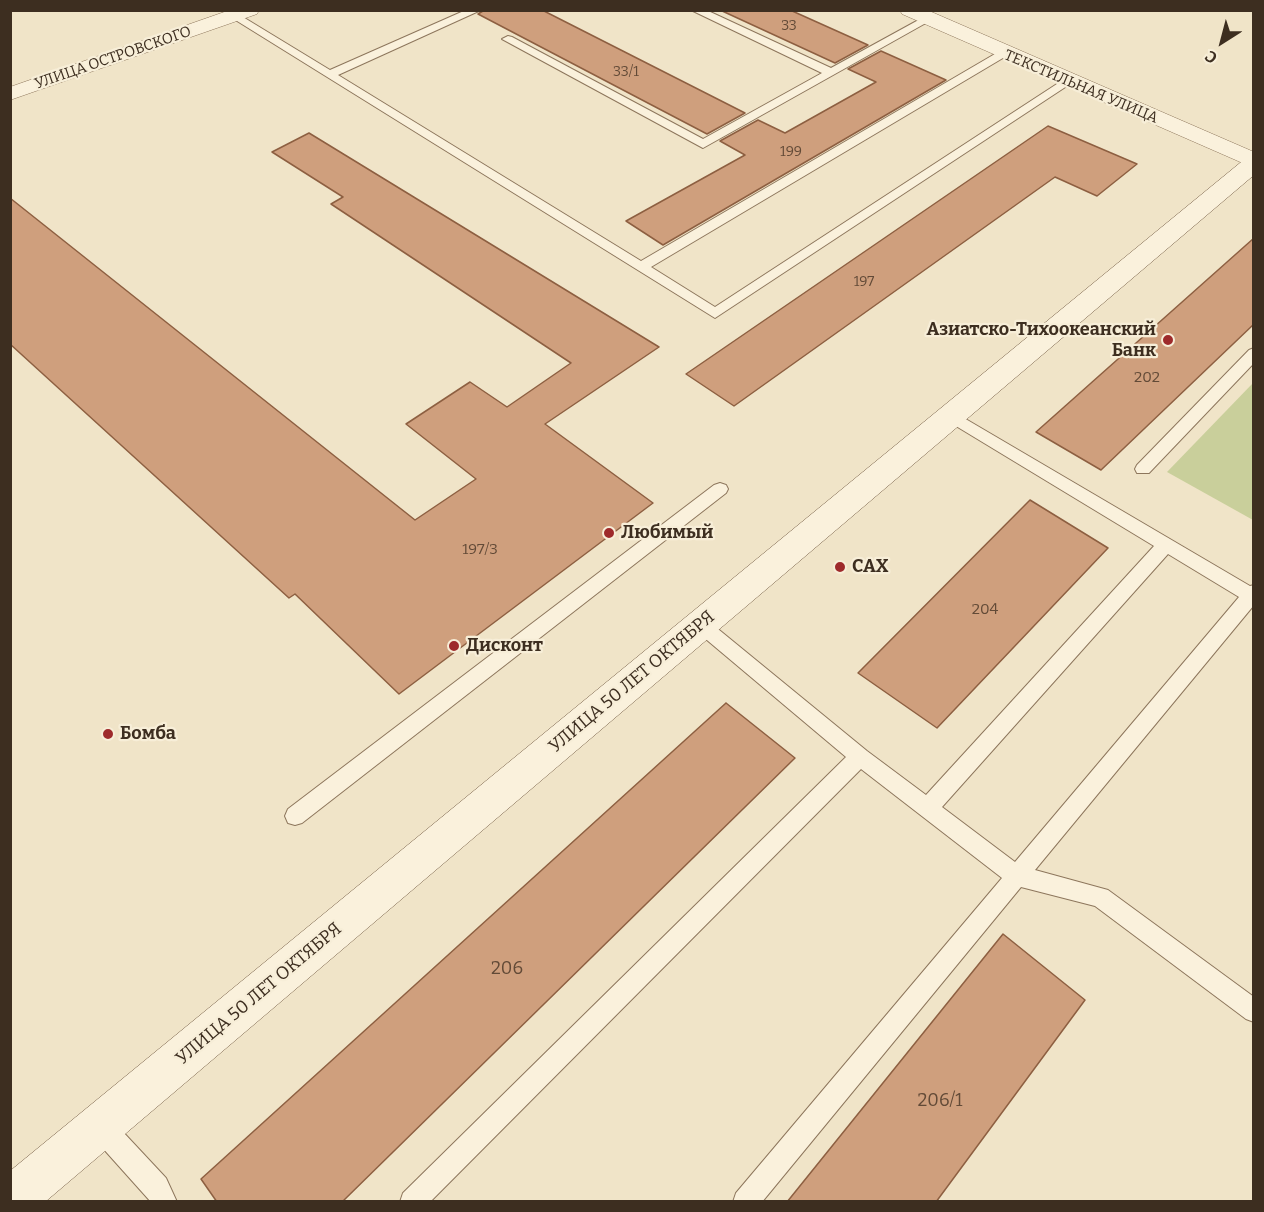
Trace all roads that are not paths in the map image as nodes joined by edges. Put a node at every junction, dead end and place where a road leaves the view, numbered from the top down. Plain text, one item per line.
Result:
1 (476, 10) edge
2 (696, 10) edge
3 (242, 13) edge
4 (918, 15) edge
5 (508, 39) dead end
6 (1004, 53) junction
7 (831, 73) junction
8 (329, 75) junction
9 (1067, 82) junction
10 (10, 94) edge
11 (1251, 169) edge
12 (641, 267) junction
13 (1254, 353) edge
14 (952, 416) junction
15 (1143, 469) dead end
16 (720, 489) dead end
17 (1166, 544) junction
18 (1253, 595) edge
19 (701, 625) junction
20 (860, 757) junction
21 (928, 808) junction
22 (295, 816) dead end
23 (1017, 876) junction
24 (1254, 1011) edge
25 (100, 1126) junction
26 (14, 1190) edge
27 (165, 1202) edge
28 (412, 1202) edge
29 (745, 1202) edge

1 - 8 lane
2 - 7 lane
3 - 8 lane
3 - 10 main road, УЛИЦА ОСТРОВСКОГО
4 - 6 main road, ТЕКСТИЛЬНАЯ УЛИЦА
4 - 7 lane
5 - 7 lane
6 - 9 main road, ТЕКСТИЛЬНАЯ УЛИЦА
6 - 12 lane
8 - 12 lane
9 - 11 main road, ТЕКСТИЛЬНАЯ УЛИЦА
9 - 12 lane
11 - 14 main road, УЛИЦА 50 ЛЕТ ОКТЯБРЯ
13 - 15 lane
14 - 17 lane
14 - 19 main road, УЛИЦА 50 ЛЕТ ОКТЯБРЯ
16 - 22 lane
17 - 18 lane
17 - 21 lane
18 - 23 lane
19 - 20 lane
19 - 25 main road, УЛИЦА 50 ЛЕТ ОКТЯБРЯ
20 - 21 lane
20 - 28 lane
21 - 23 lane
23 - 24 lane
23 - 29 lane
25 - 26 main road, УЛИЦА 50 ЛЕТ ОКТЯБРЯ
25 - 27 lane

